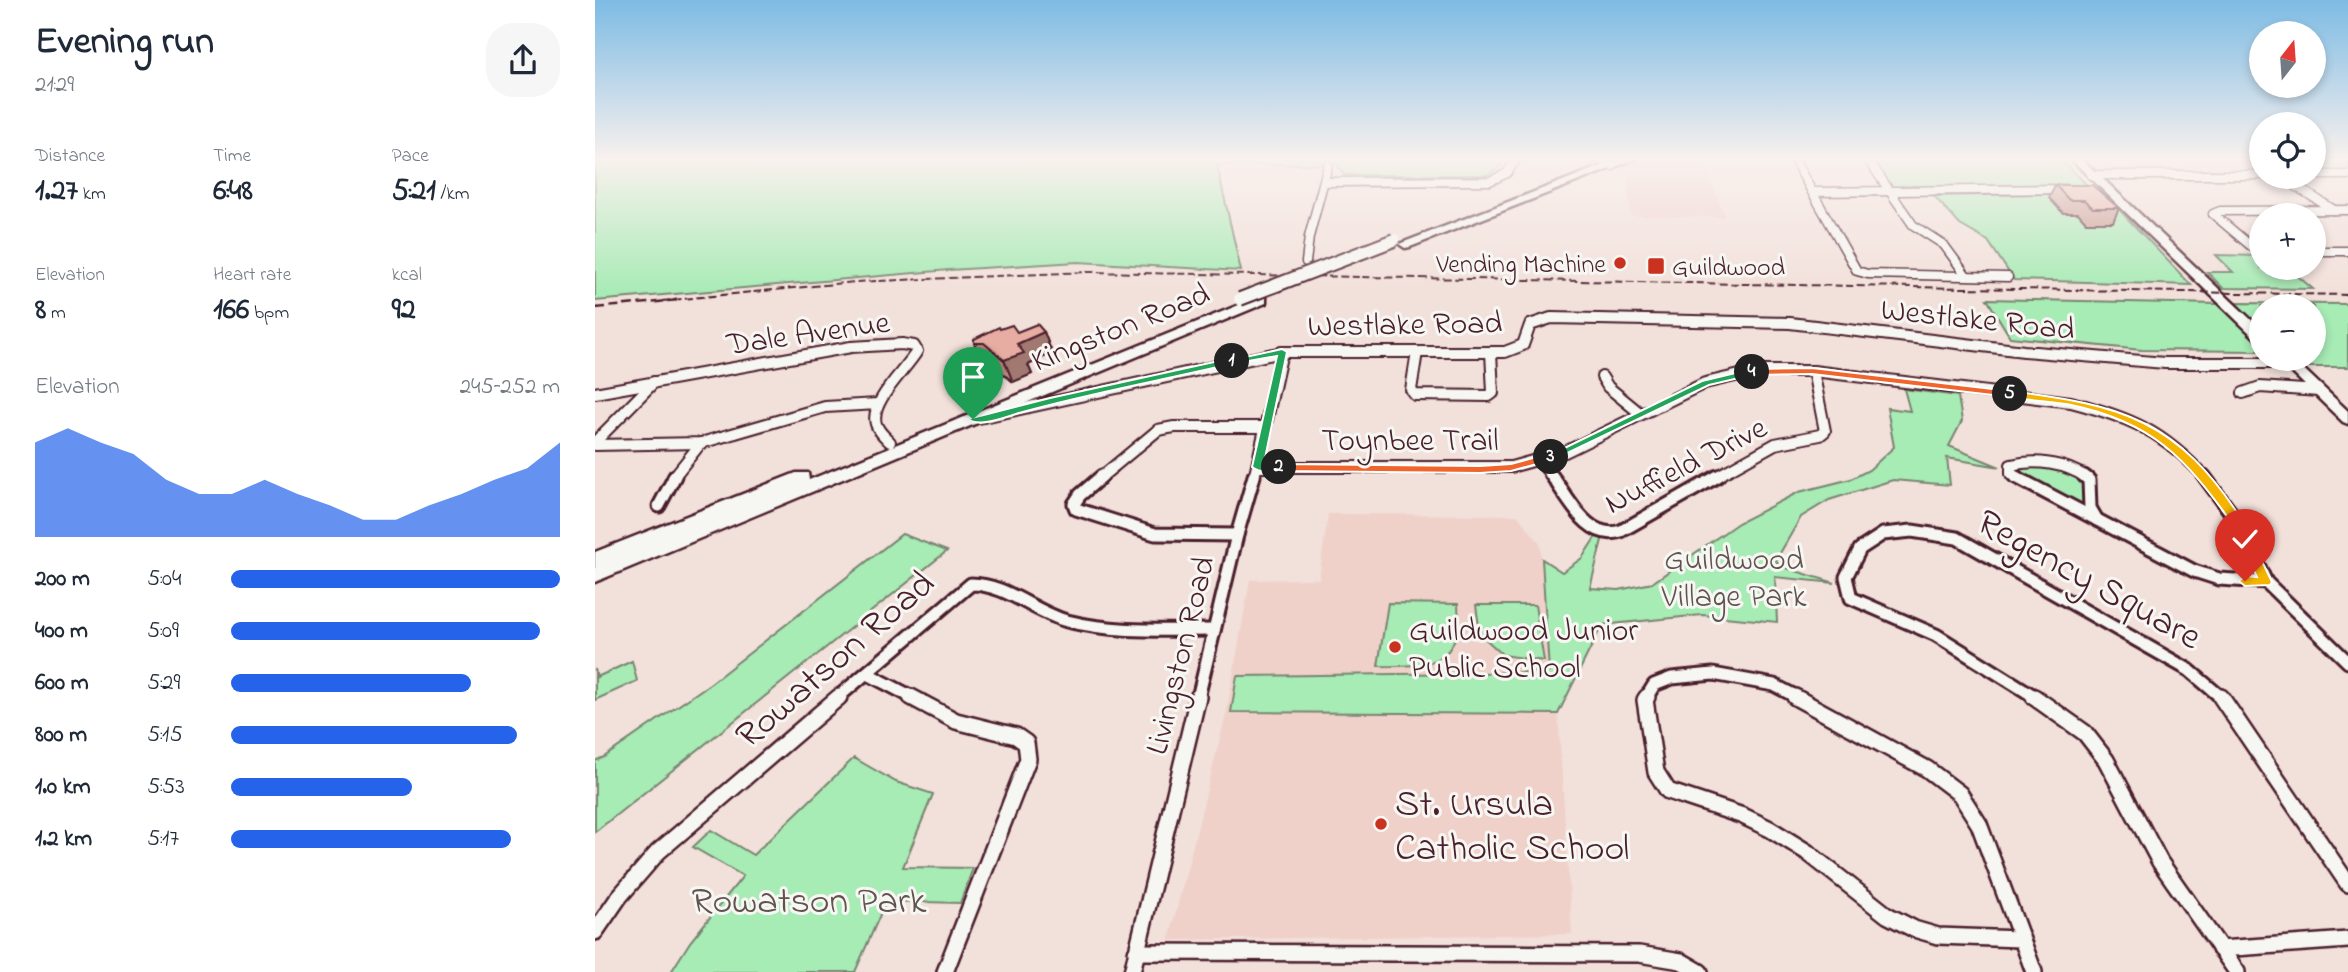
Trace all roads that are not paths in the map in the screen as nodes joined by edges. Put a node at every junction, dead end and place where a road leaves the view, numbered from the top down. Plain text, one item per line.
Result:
1 (1319, 203) edge
2 (1498, 203) edge
3 (1818, 203) edge
4 (1898, 203) edge
5 (2116, 203) edge
6 (2323, 203) edge
7 (2326, 210) edge
8 (2334, 210) junction
9 (2348, 210) edge
10 (2249, 211) edge
11 (1400, 242) junction
12 (2249, 244) edge
13 (2326, 251) edge
14 (2348, 251) edge
15 (1305, 262) dead end
16 (1966, 275) junction
17 (2008, 277) dead end
18 (2249, 325) edge
19 (1282, 352) junction
20 (1417, 352) junction
21 (1491, 352) junction
22 (2249, 362) edge
23 (1812, 371) junction
24 (2298, 371) edge
25 (1602, 377) dead end
26 (654, 382) junction
27 (2319, 391) junction
28 (595, 393) edge
29 (2243, 393) dead end
30 (878, 404) junction
31 (1641, 414) junction
32 (973, 419) junction
33 (2348, 419) edge
34 (1265, 427) junction
35 (890, 442) junction
36 (595, 443) edge
37 (701, 443) junction
38 (1540, 461) junction
39 (1257, 467) junction
40 (659, 506) dead end
41 (2097, 520) junction
42 (1237, 535) junction
43 (595, 560) edge
44 (595, 575) edge
45 (2266, 582) junction
46 (1214, 630) junction
47 (2342, 647) edge
48 (2348, 662) edge
49 (868, 674) junction
50 (2348, 884) edge
51 (595, 932) edge
52 (2020, 939) junction
53 (2348, 940) edge
54 (2221, 949) junction
55 (1136, 952) junction
56 (945, 972) edge
57 (1132, 972) edge
58 (1700, 972) edge
59 (2033, 972) edge
60 (2237, 972) edge

1 - 15 street
2 - 11 main road, Kingston Road
3 - 16 street
4 - 16 street
5 - 18 street
6 - 8 street
7 - 8 street
8 - 9 street
10 - 12 street
11 - 32 main road, Kingston Road
11 - 35 main road, Kingston Road, bridge
13 - 14 street
16 - 17 street
19 - 20 street, Westlake Road
19 - 32 street, Westlake Road
19 - 34 street, Livingston Road
20 - 21 street, Westlake Road
20 - 21 street
21 - 22 street, Westlake Road
23 - 31 street, Toynbee Trail
23 - 38 street, Nuffield Drive
23 - 45 street, Toynbee Trail
24 - 27 street
25 - 31 street
26 - 28 street, Dale Avenue
26 - 30 street, Dale Avenue
26 - 36 street
27 - 29 street
27 - 33 street
30 - 35 street
30 - 37 street
31 - 38 street, Toynbee Trail
32 - 44 main road, Kingston Road
34 - 39 street, Livingston Road
34 - 42 street
35 - 43 main road, Kingston Road
36 - 37 street
37 - 40 street
38 - 39 street, Toynbee Trail
39 - 42 street, Livingston Road
41 - 41 street
41 - 45 street
42 - 46 street, Livingston Road
45 - 47 street, Toynbee Trail
46 - 49 street, Rowatson Road
46 - 55 street, Livingston Road
47 - 48 street, Toynbee Trail
49 - 51 street, Rowatson Road
49 - 56 street
50 - 54 street, Regency Square
52 - 52 street
52 - 59 street
53 - 54 street
54 - 60 street, Regency Square
55 - 57 street, Livingston Road
55 - 58 street

